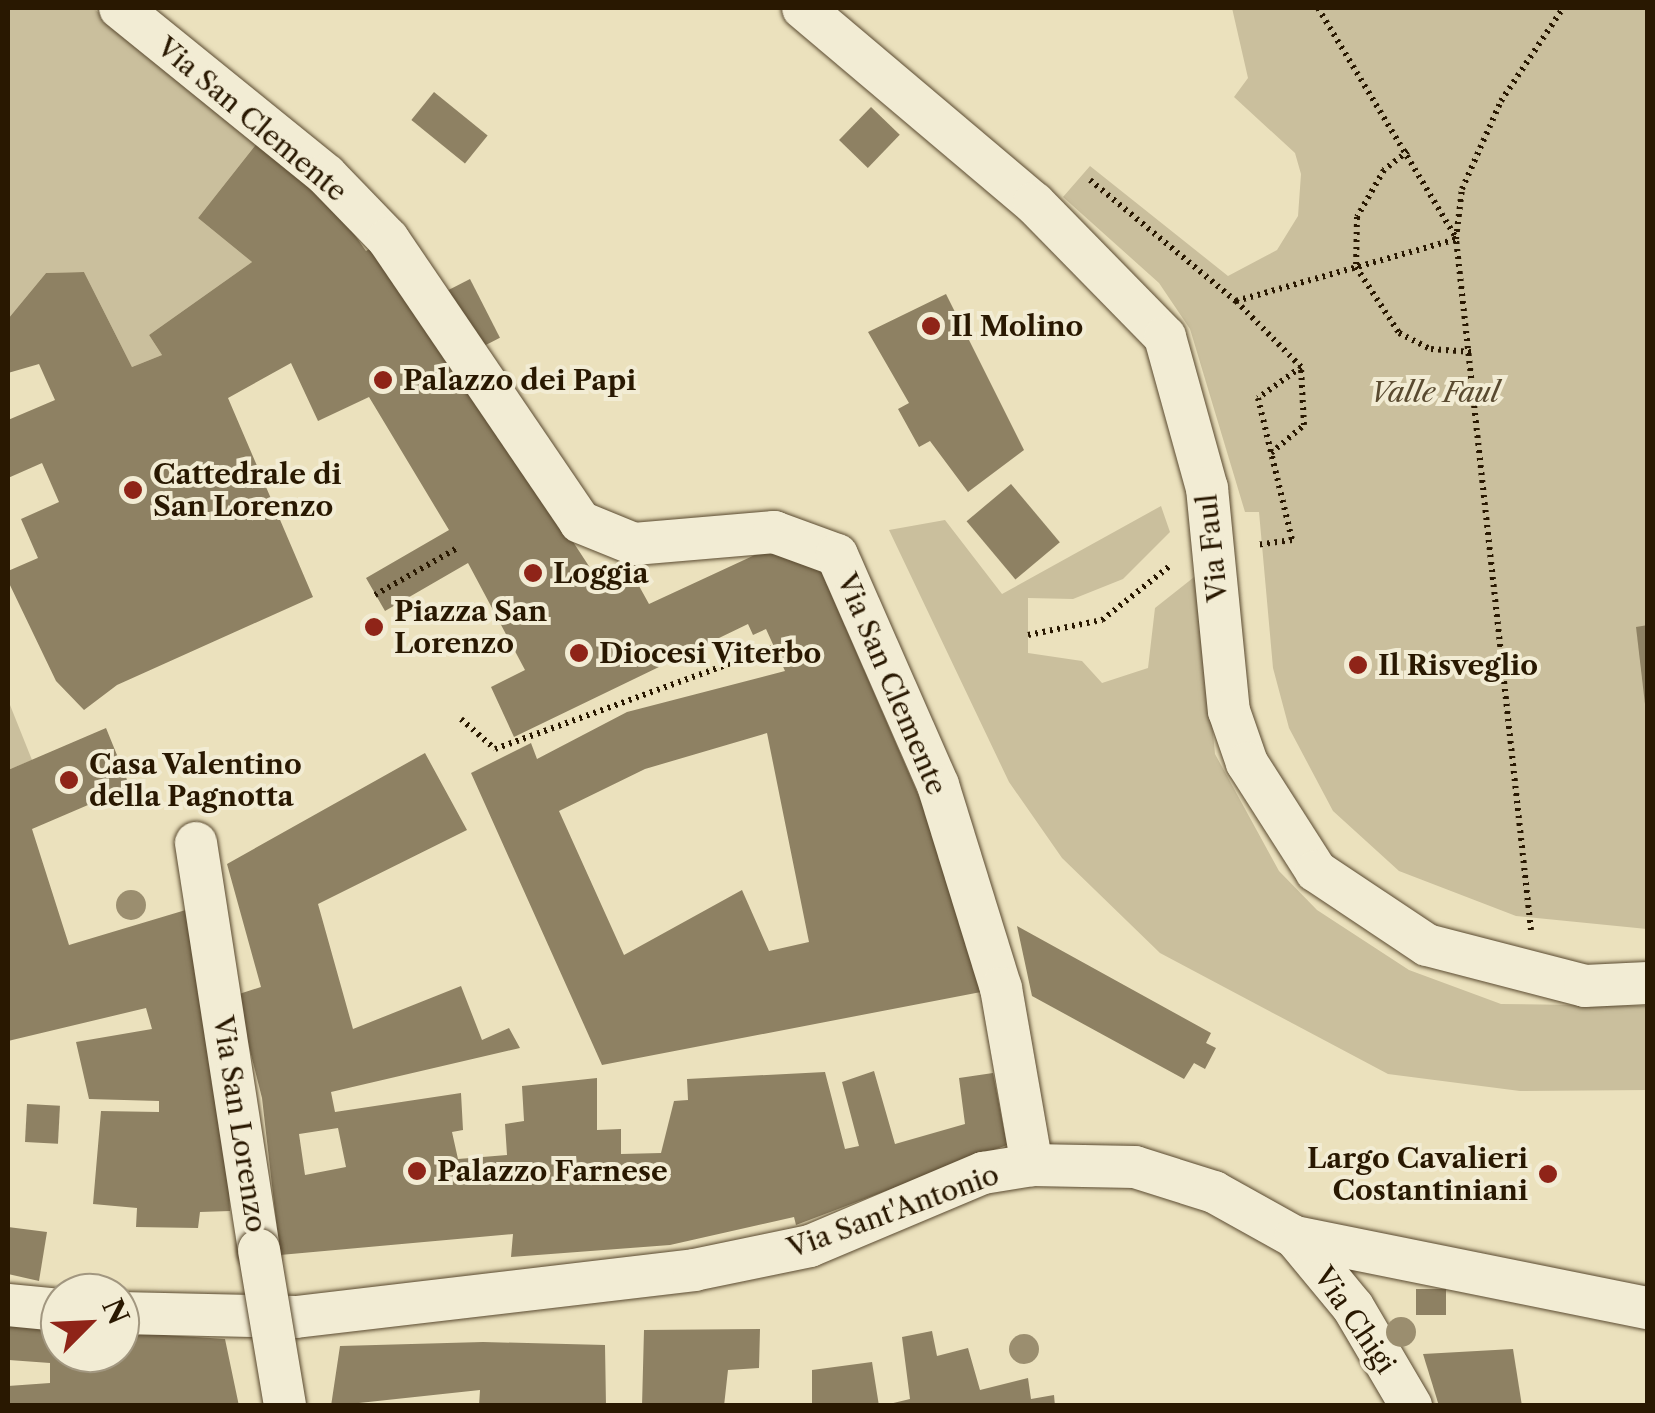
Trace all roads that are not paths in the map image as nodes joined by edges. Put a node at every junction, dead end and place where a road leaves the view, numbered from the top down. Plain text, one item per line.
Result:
1 (120, 8) edge
2 (803, 8) edge
3 (196, 842) dead end
4 (1648, 983) edge
5 (1032, 1165) junction
6 (1295, 1237) junction
7 (8, 1305) edge
8 (40, 1308) edge
9 (1648, 1308) edge
10 (140, 1314) edge
11 (285, 1406) edge
12 (1411, 1406) edge

1 - 5 street, Via San Clemente
2 - 4 street, Via Faul
3 - 11 street, Via San Lorenzo, bridge
5 - 6 street, Via Sant'Antonio
5 - 10 street, Via Sant'Antonio
6 - 9 street, Via Sant'Antonio
6 - 12 street, Via Chigi
7 - 8 street

